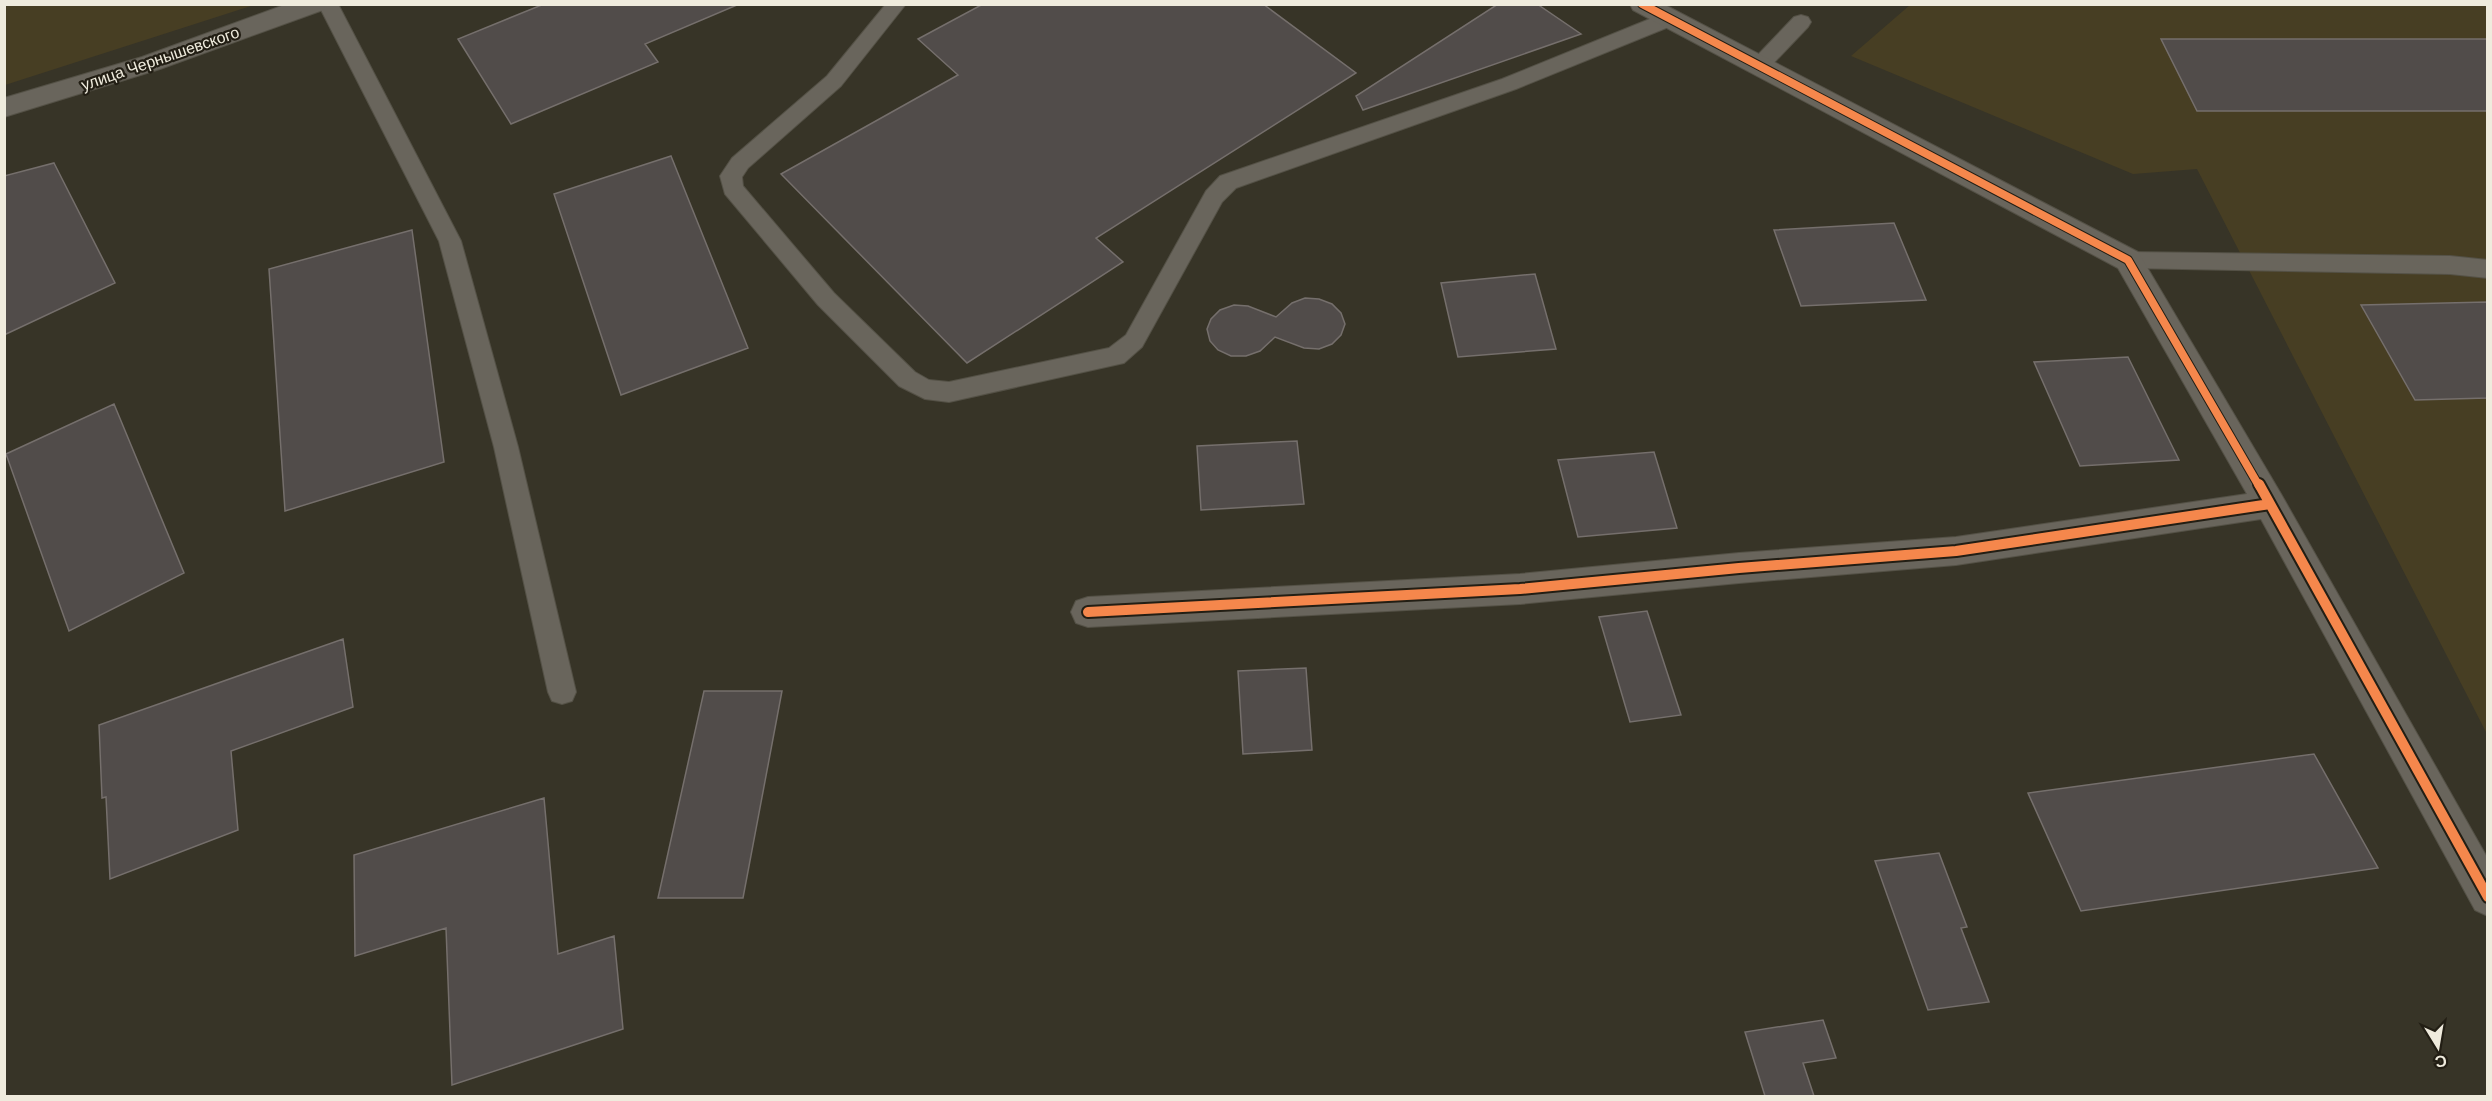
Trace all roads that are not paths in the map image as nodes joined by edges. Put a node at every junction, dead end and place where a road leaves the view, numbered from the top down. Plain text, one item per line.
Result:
1 (314, 4) edge
2 (328, 4) edge
3 (897, 4) edge
4 (1642, 4) edge
5 (1669, 19) junction
6 (1801, 22) dead end
7 (1759, 66) junction
8 (4, 108) edge
9 (2128, 260) junction
10 (2487, 269) edge
11 (2270, 504) junction
12 (1088, 612) dead end
13 (562, 692) dead end
14 (2487, 897) edge

1 - 8 street, улица Чернышевского
2 - 13 lane
3 - 5 lane
4 - 5 street
5 - 7 street
6 - 7 lane
7 - 9 street
9 - 10 lane
9 - 11 street
11 - 12 street
11 - 14 street

